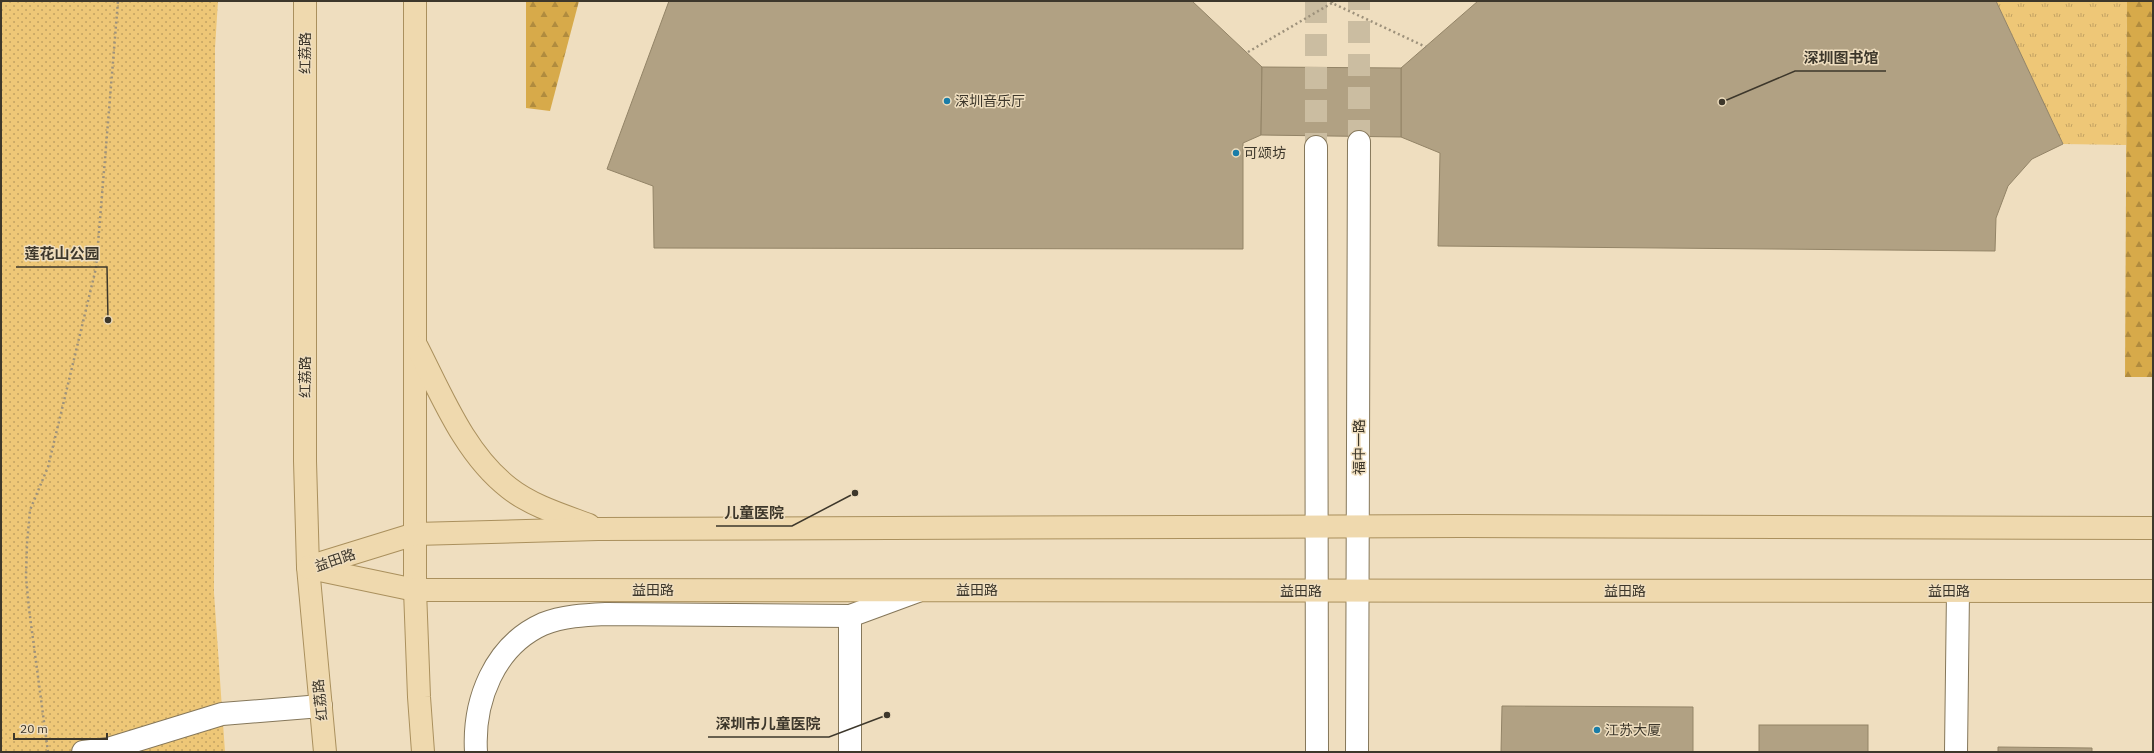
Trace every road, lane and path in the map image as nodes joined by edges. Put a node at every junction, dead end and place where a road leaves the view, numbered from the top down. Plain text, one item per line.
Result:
1 (118, 1) edge
2 (305, 1) edge
3 (415, 1) edge
4 (1332, 2) edge
5 (1426, 47) dead end
6 (1248, 52) dead end
7 (1359, 142) tunnel mouth
8 (1316, 148) tunnel mouth
9 (415, 344) junction
10 (2153, 519) edge
11 (1316, 526) junction
12 (1359, 527) junction
13 (2106, 528) junction
14 (2153, 528) edge
15 (598, 529) junction
16 (415, 534) junction
17 (308, 567) junction
18 (415, 590) junction
19 (922, 590) junction
20 (1358, 590) junction
21 (1316, 591) junction
22 (1958, 591) junction
23 (2102, 591) junction
24 (2153, 591) edge
25 (2153, 604) edge
26 (850, 616) junction
27 (321, 706) junction
28 (48, 752) edge
29 (83, 752) edge
30 (324, 752) edge
31 (423, 752) edge
32 (476, 752) edge
33 (850, 752) edge
34 (1317, 752) edge
35 (1357, 752) edge
36 (1956, 752) edge

1 - 28 path
2 - 17 main road, 红荔路
3 - 9 main road
4 - 5 path, bridge
4 - 6 path, bridge
7 - 12 street, 福中一路
8 - 11 street
9 - 15 main road
9 - 16 main road
10 - 13 main road
11 - 12 main road, 益田路
11 - 15 main road, 益田路
11 - 21 street
12 - 13 main road, 益田路
12 - 20 street, 福中一路
13 - 14 main road, 益田路
15 - 16 main road, 益田路
16 - 17 main road, 益田路
16 - 18 main road
17 - 18 main road, 益田路
17 - 27 main road, 红荔路
18 - 19 main road, 益田路
18 - 31 main road
19 - 21 main road, 益田路
19 - 26 street
20 - 21 main road, 益田路
20 - 22 main road, 益田路
20 - 35 street, 福中一路
21 - 34 street
22 - 23 main road, 益田路
22 - 36 street
23 - 24 main road, 益田路
23 - 25 main road
26 - 32 street
26 - 33 street
27 - 29 street
27 - 30 main road, 红荔路

